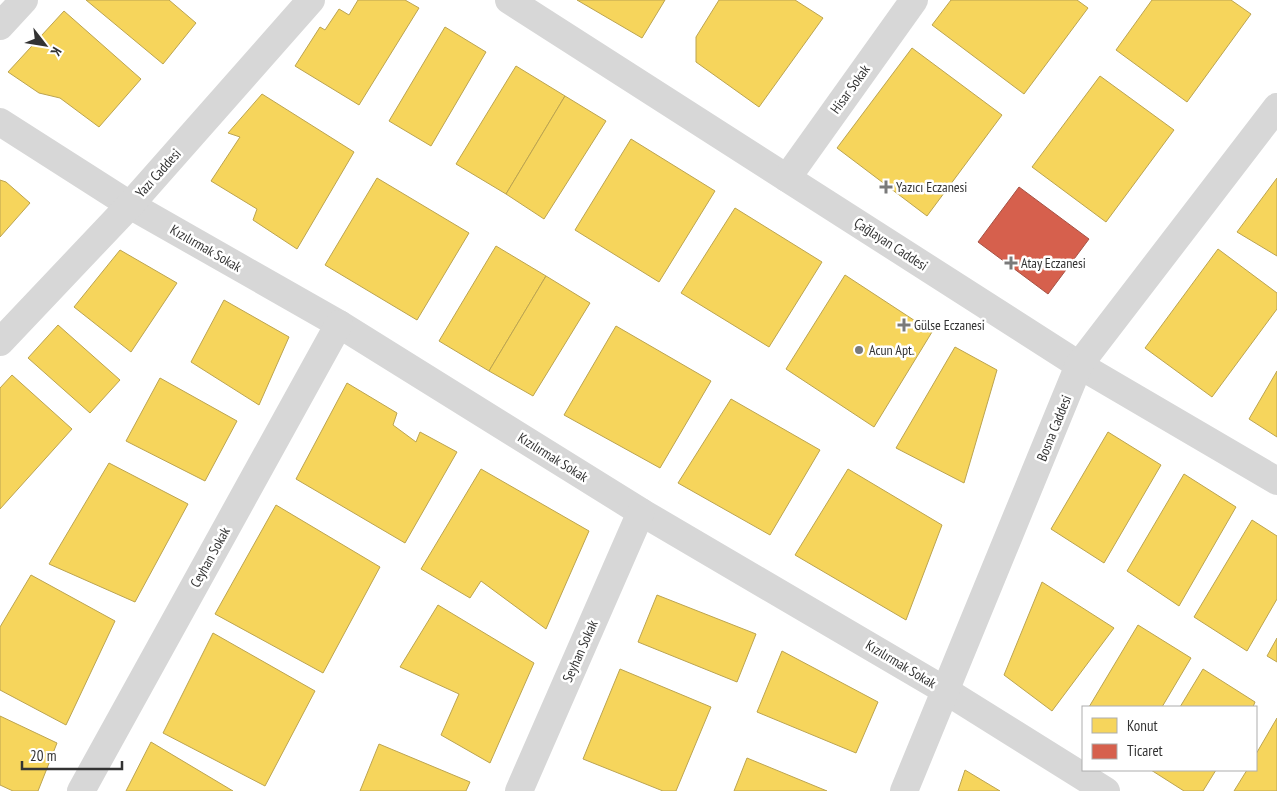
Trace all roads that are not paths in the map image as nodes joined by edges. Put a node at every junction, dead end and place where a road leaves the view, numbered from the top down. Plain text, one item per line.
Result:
1 (24, 0) edge
2 (312, 0) edge
3 (509, 0) edge
4 (914, 0) edge
5 (0, 26) edge
6 (1277, 107) edge
7 (0, 122) edge
8 (787, 178) junction
9 (130, 204) junction
10 (340, 324) junction
11 (0, 342) edge
12 (1079, 366) junction
13 (1277, 481) edge
14 (641, 512) junction
15 (946, 691) junction
16 (81, 791) edge
17 (518, 791) edge
18 (904, 791) edge
19 (1106, 791) edge

1 - 5 street
2 - 9 street, Yazı Caddesi
3 - 8 street, Çağlayan Caddesi
4 - 8 street, Hisar Sokak
6 - 12 street, Bosna Caddesi
7 - 9 street, Kızılırmak Sokak
8 - 12 street, Çağlayan Caddesi
9 - 10 street, Kızılırmak Sokak
9 - 11 street, Yazı Caddesi
10 - 14 street, Kızılırmak Sokak
10 - 16 street, Ceyhan Sokak
12 - 13 street, Çağlayan Caddesi
12 - 15 street, Bosna Caddesi
14 - 15 street, Kızılırmak Sokak
14 - 17 street, Seyhan Sokak
15 - 18 street, Bosna Caddesi
15 - 19 street, Kızılırmak Sokak

